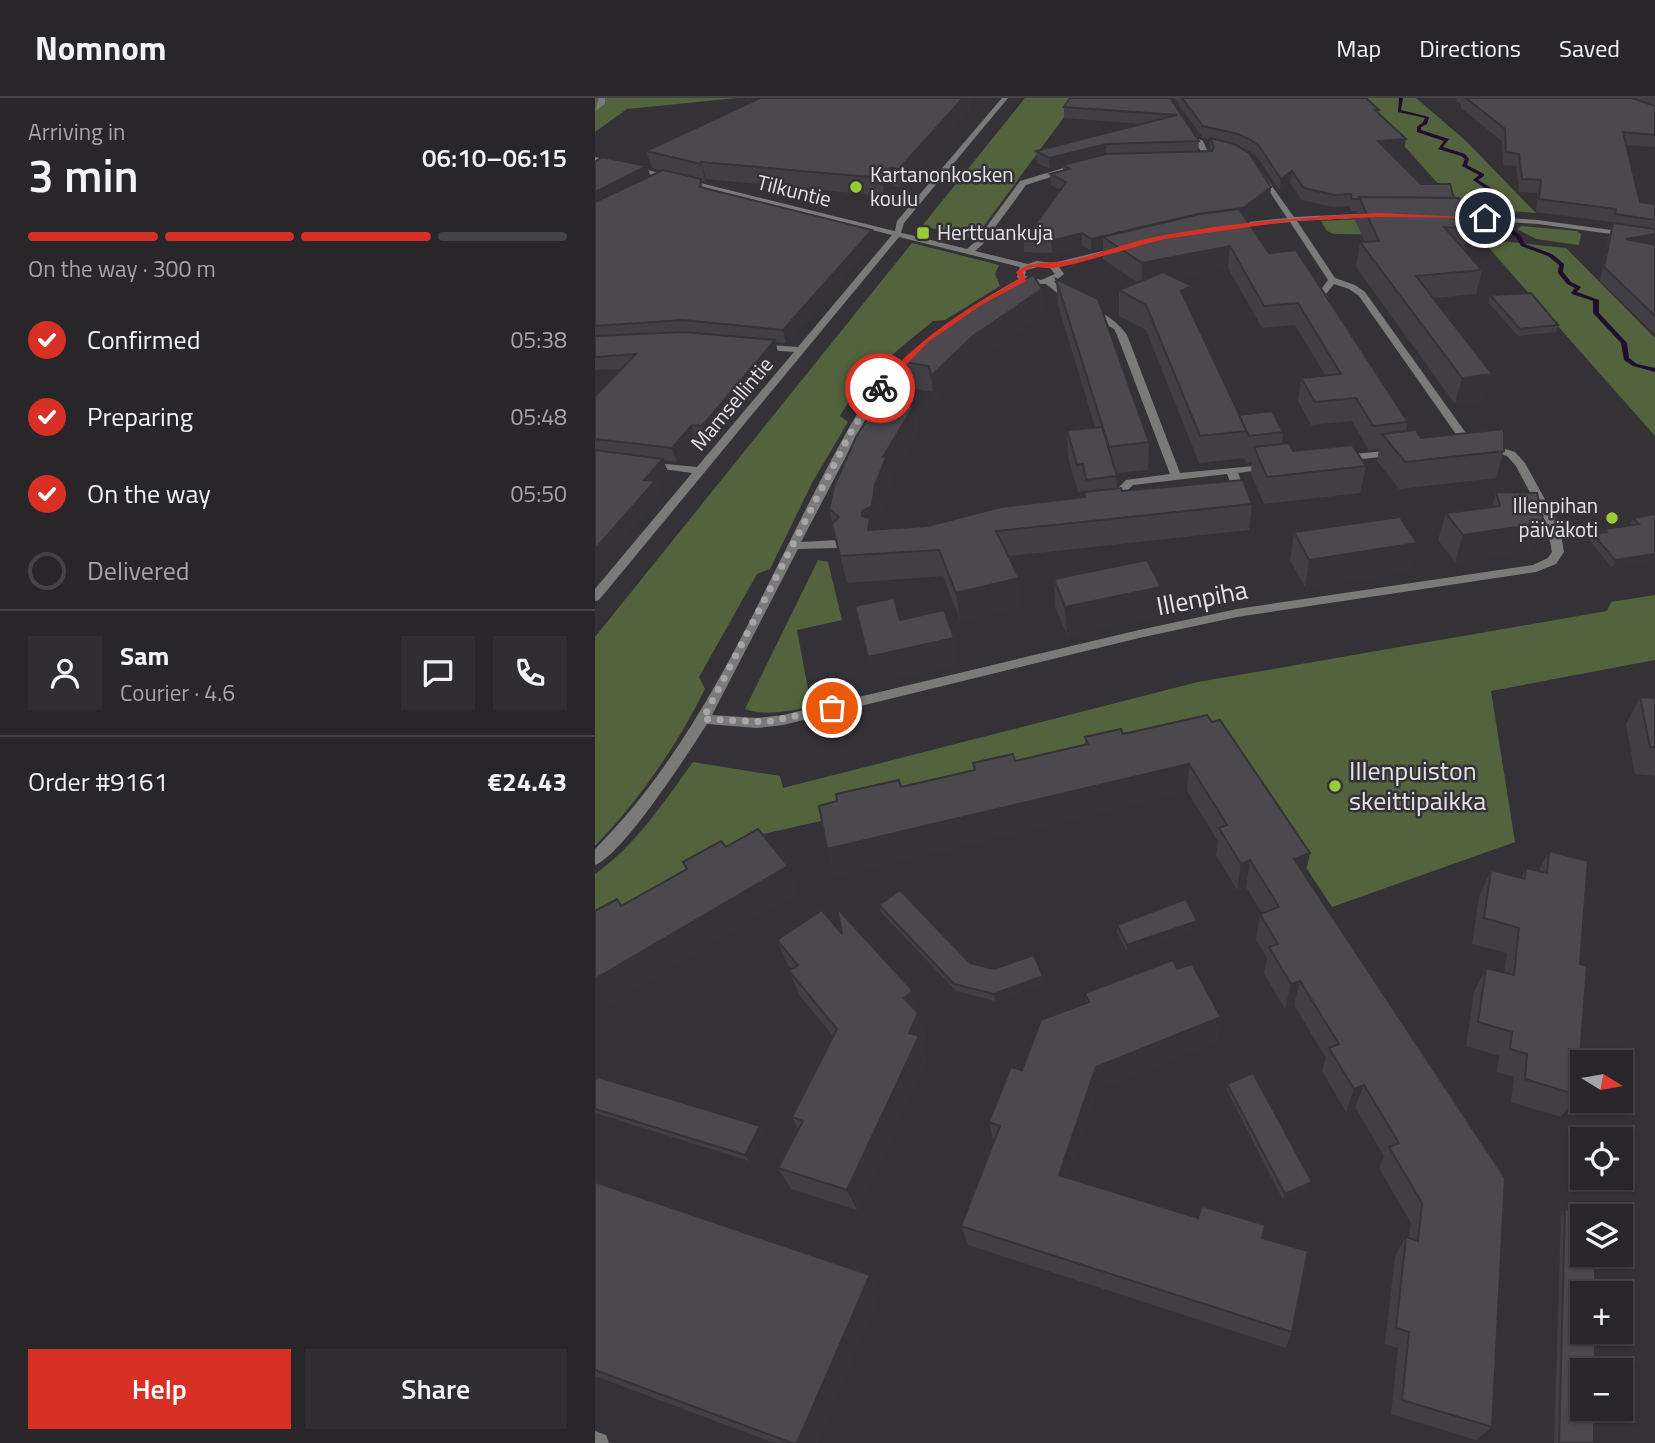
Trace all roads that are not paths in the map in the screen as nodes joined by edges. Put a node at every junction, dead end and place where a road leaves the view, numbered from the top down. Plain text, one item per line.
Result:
1 (602, 98) edge
2 (1006, 98) edge
3 (595, 109) edge
4 (1191, 130) edge
5 (1199, 141) junction
6 (1210, 144) edge
7 (1221, 156) edge
8 (1208, 157) junction
9 (1186, 158) edge
10 (595, 159) edge
11 (1082, 166) edge
12 (1260, 171) edge
13 (664, 177) junction
14 (652, 183) edge
15 (1390, 215) edge
16 (1436, 216) edge
17 (1292, 219) junction
18 (1221, 227) edge
19 (897, 234) junction
20 (1655, 238) edge
21 (1126, 247) edge
22 (968, 252) junction
23 (1053, 266) junction
24 (1026, 267) junction
25 (1024, 280) junction
26 (1332, 280) junction
27 (1048, 282) junction
28 (1336, 317) edge
29 (740, 344) edge
30 (801, 350) junction
31 (1412, 451) edge
32 (1328, 460) edge
33 (634, 462) edge
34 (1287, 464) edge
35 (1231, 470) junction
36 (701, 471) junction
37 (1176, 476) junction
38 (1229, 496) edge
39 (1140, 507) edge
40 (837, 544) edge
41 (792, 546) junction
42 (595, 597) edge
43 (703, 719) junction
44 (595, 859) edge

1 - 3 street
2 - 19 street, Mamsellintie
4 - 5 street
5 - 6 street
5 - 8 street
7 - 8 street
8 - 9 street
10 - 13 street, Tilkuntie
11 - 22 street
12 - 17 street
13 - 14 street
13 - 19 street, Tilkuntie
15 - 17 street
16 - 20 street
17 - 18 street
17 - 26 street
19 - 22 street, Tilkuntie
19 - 30 street, Mamsellintie
21 - 23 street, Tilkuntie
22 - 24 street, Tilkuntie
23 - 24 street, Tilkuntie
23 - 27 street
24 - 25 street
25 - 27 street
25 - 41 street
26 - 28 street
26 - 43 street, Illenpiha
27 - 37 street
29 - 30 street
30 - 36 street, Mamsellintie
31 - 32 street
33 - 36 street
34 - 35 street
35 - 37 street
35 - 38 street
36 - 42 street, Mamsellintie
37 - 39 street
40 - 41 street
41 - 43 street
43 - 44 street

